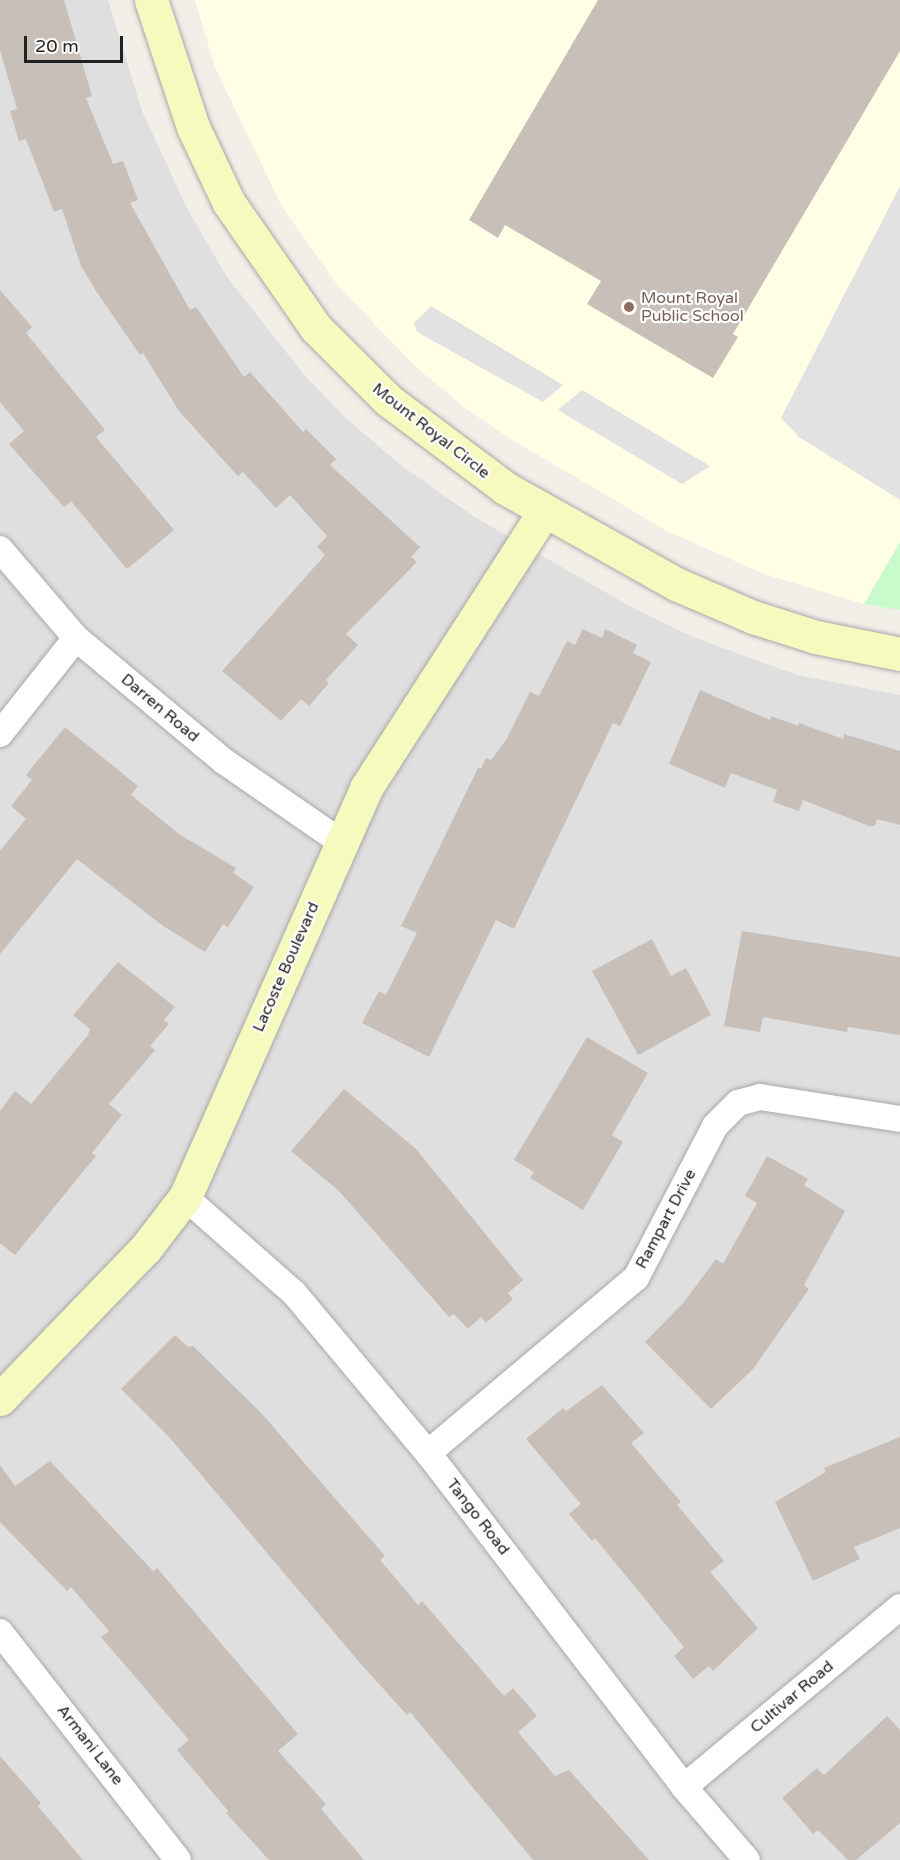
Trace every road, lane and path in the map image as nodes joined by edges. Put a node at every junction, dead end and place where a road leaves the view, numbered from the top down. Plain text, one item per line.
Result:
1 (151, 0) edge
2 (544, 512) junction
3 (0, 549) edge
4 (76, 638) junction
5 (900, 654) edge
6 (0, 734) edge
7 (341, 842) junction
8 (900, 1119) edge
9 (185, 1197) junction
10 (0, 1399) edge
11 (428, 1453) junction
12 (900, 1607) edge
13 (0, 1632) edge
14 (684, 1787) junction
15 (178, 1860) edge
16 (747, 1860) edge

1 - 2 street, Mount Royal Circle
2 - 5 street, Mount Royal Circle
2 - 7 street, Lacoste Boulevard
3 - 4 street, Darren Road
4 - 6 street
4 - 7 street, Darren Road
7 - 9 street, Lacoste Boulevard
8 - 11 street, Rampart Drive
9 - 10 street, Lacoste Boulevard
9 - 11 street, Tango Road
11 - 14 street, Tango Road
12 - 14 street, Cultivar Road
13 - 15 street, Armani Lane
14 - 16 street, Tango Road

